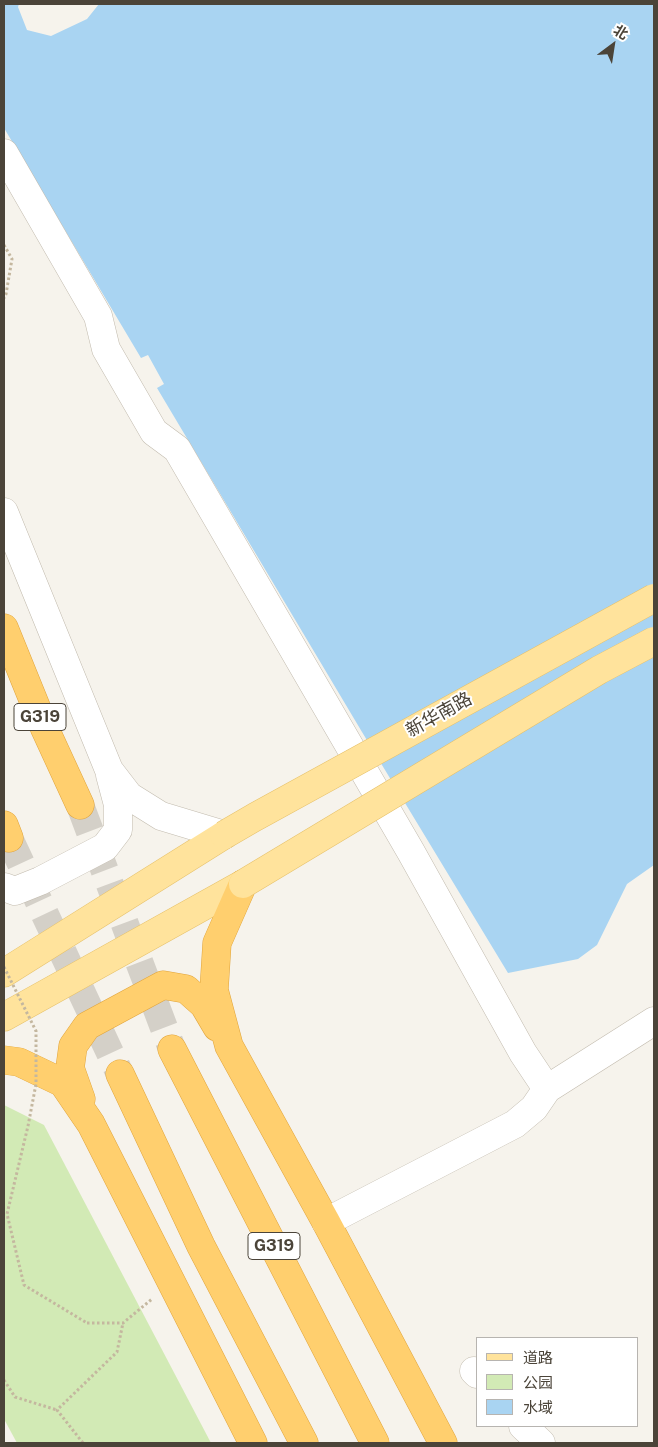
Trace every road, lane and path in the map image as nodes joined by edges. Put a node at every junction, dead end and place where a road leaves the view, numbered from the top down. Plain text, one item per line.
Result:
1 (4, 153) edge
2 (4, 244) edge
3 (4, 298) edge
4 (4, 512) edge
5 (654, 598) edge
6 (4, 628) edge
7 (654, 641) edge
8 (109, 770) junction
9 (80, 805) tunnel mouth
10 (224, 835) junction
11 (243, 884) junction
12 (4, 887) edge
13 (4, 967) edge
14 (4, 973) edge
15 (4, 1017) edge
16 (654, 1021) edge
17 (228, 1046) junction
18 (172, 1049) tunnel mouth
19 (4, 1060) edge
20 (120, 1074) tunnel mouth
21 (547, 1089) junction
22 (91, 1124) junction
23 (326, 1222) junction
24 (172, 1282) junction
25 (124, 1323) junction
26 (4, 1380) edge
27 (57, 1410) junction
28 (524, 1427) edge
29 (83, 1443) edge
30 (253, 1443) edge
31 (304, 1443) edge
32 (375, 1443) edge
33 (443, 1443) edge
34 (541, 1443) edge

1 - 21 street
2 - 3 path
4 - 8 street
5 - 10 main road, 新华南路, bridge
6 - 9 highway, G319
7 - 11 main road, bridge
8 - 10 street
8 - 12 street
10 - 14 main road, 新华南路
11 - 15 main road
11 - 17 highway
13 - 25 path, bridge
16 - 21 street
17 - 22 highway
17 - 23 highway
18 - 32 highway, G319
19 - 22 highway
20 - 31 highway
21 - 23 street
22 - 24 highway
23 - 33 highway
24 - 25 path
24 - 30 highway
25 - 27 path
26 - 27 path
27 - 29 path
28 - 34 street

